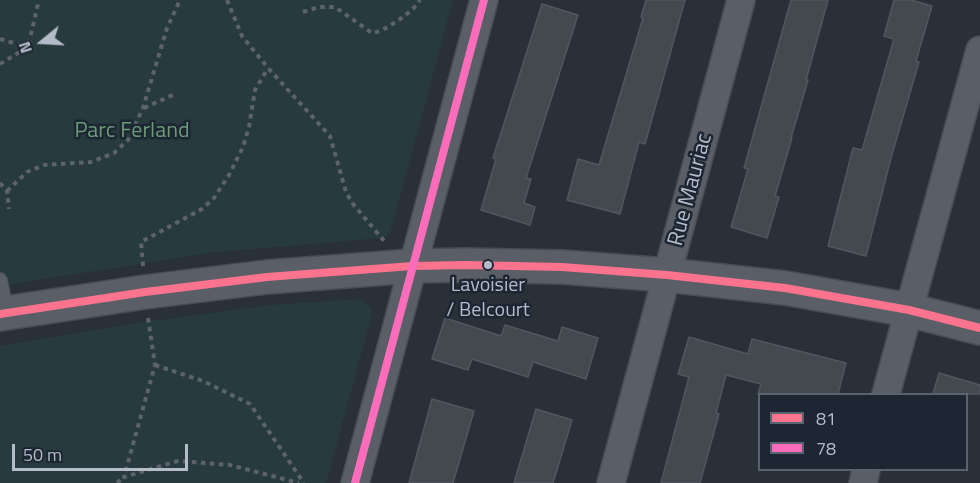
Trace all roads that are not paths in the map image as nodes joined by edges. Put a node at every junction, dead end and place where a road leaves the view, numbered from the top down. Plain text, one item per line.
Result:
1 (484, 0) edge
2 (741, 0) edge
3 (979, 59) edge
4 (412, 266) junction
5 (2, 274) edge
6 (667, 275) junction
7 (909, 310) junction
8 (3, 314) edge
9 (980, 328) edge
10 (886, 393) edge
11 (355, 483) edge
12 (611, 483) edge

1 - 4 street
2 - 6 street, Rue Mauriac
3 - 7 street
4 - 6 street
4 - 8 street
4 - 11 street
5 - 8 lane
6 - 7 street
6 - 12 street, Rue Mauriac
7 - 9 street
7 - 10 street

